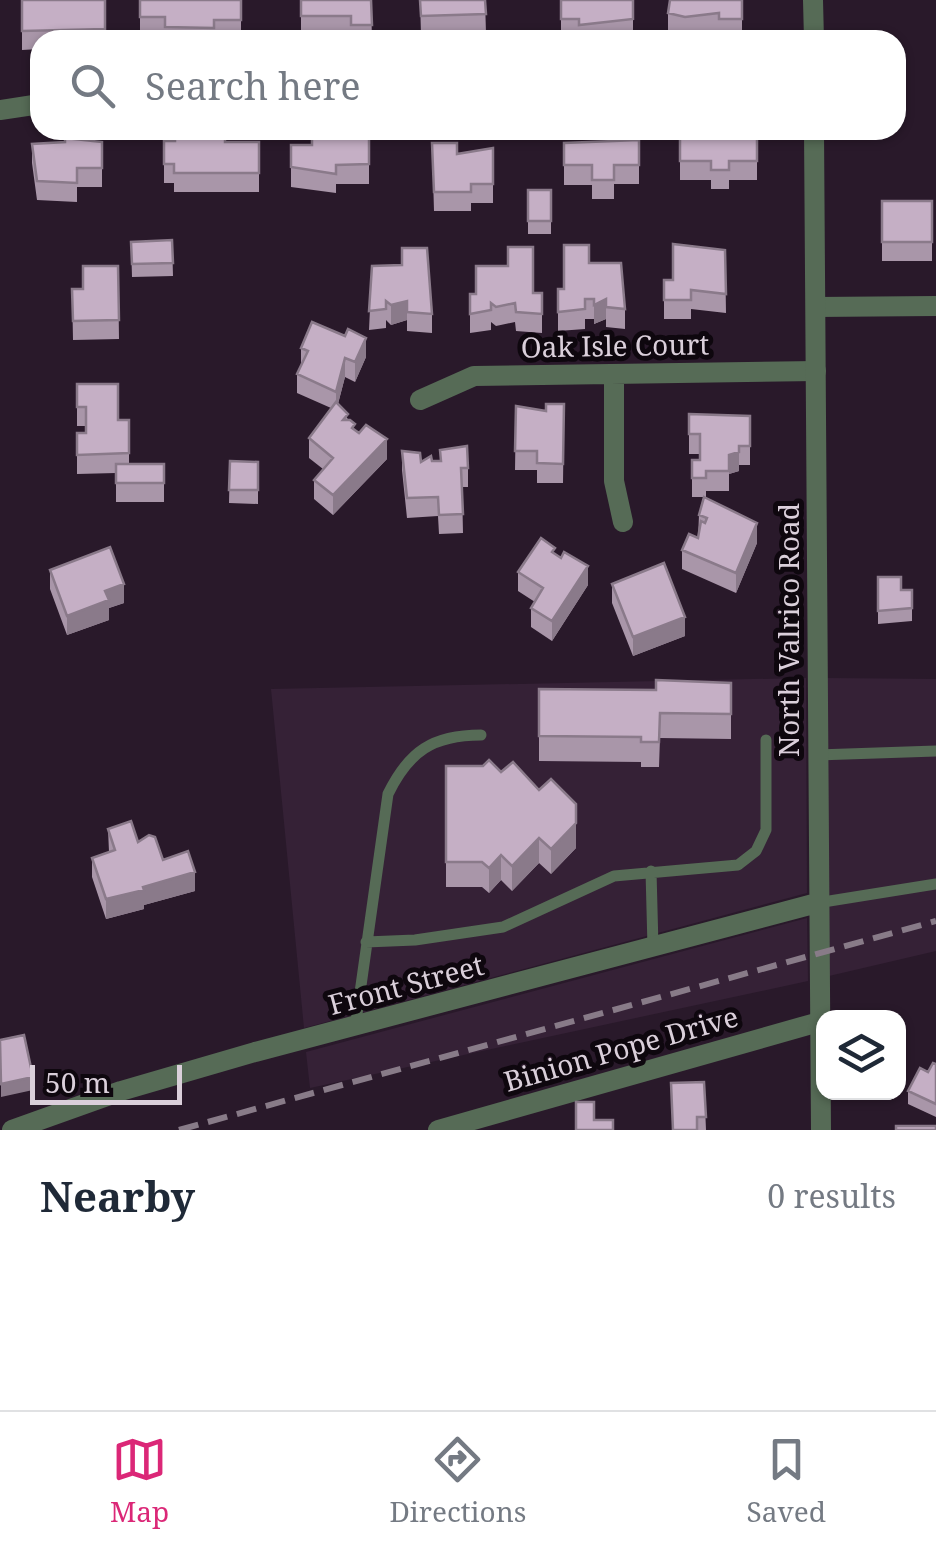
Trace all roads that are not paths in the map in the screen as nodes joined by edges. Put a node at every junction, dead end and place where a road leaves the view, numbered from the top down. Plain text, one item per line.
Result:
1 (814, 0) edge
2 (814, 30) edge
3 (30, 106) edge
4 (0, 110) edge
5 (814, 140) edge
6 (936, 306) edge
7 (816, 308) junction
8 (816, 371) junction
9 (614, 374) junction
10 (420, 400) dead end
11 (622, 522) dead end
12 (481, 735) dead end
13 (766, 740) dead end
14 (936, 751) edge
15 (817, 755) junction
16 (651, 871) junction
17 (936, 884) edge
18 (817, 903) junction
19 (366, 942) junction
20 (654, 947) junction
21 (819, 1010) edge
22 (816, 1023) edge
23 (355, 1028) junction
24 (820, 1100) edge
25 (12, 1130) edge
26 (438, 1130) edge
27 (820, 1130) edge

1 - 2 street
3 - 4 street
5 - 7 street, North Valrico Road
6 - 7 street
7 - 8 street, North Valrico Road
8 - 9 street, Oak Isle Court
8 - 15 street, North Valrico Road
9 - 10 street, Oak Isle Court
9 - 11 street
12 - 19 lane
13 - 16 lane
14 - 15 lane
15 - 18 street, North Valrico Road
16 - 19 lane
16 - 20 lane
17 - 18 lane
18 - 20 street, Front Street
18 - 21 street, North Valrico Road
19 - 23 lane
20 - 23 street, Front Street
22 - 26 street, Binion Pope Drive
23 - 25 street, Front Street
24 - 27 street, North Valrico Road

